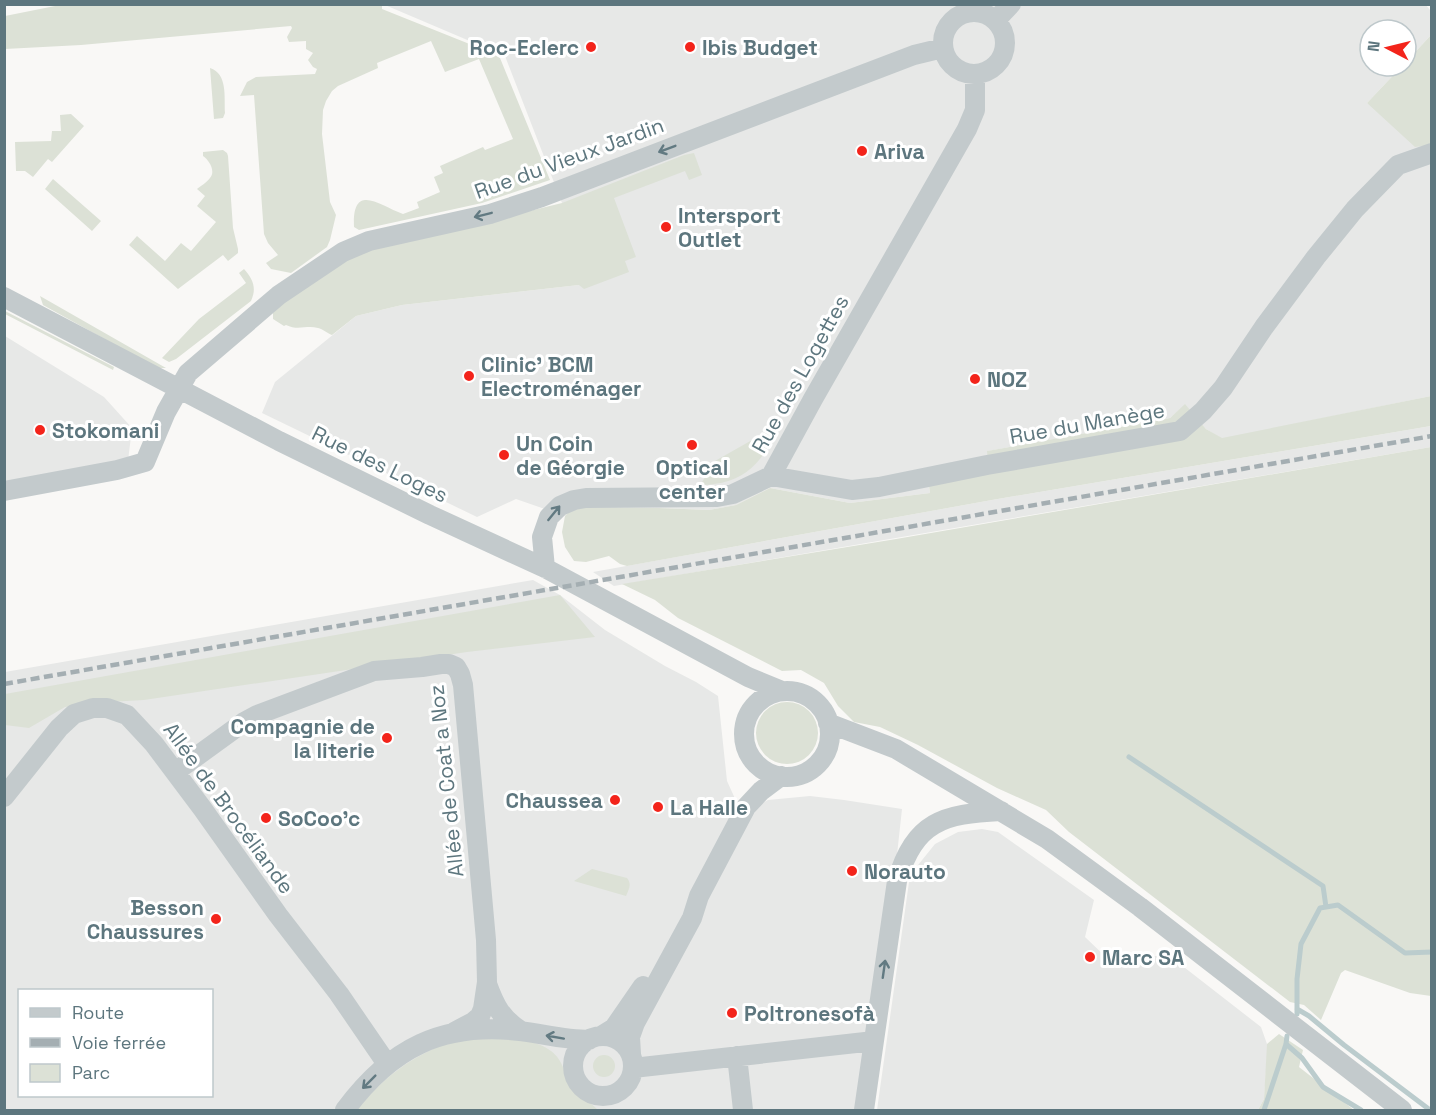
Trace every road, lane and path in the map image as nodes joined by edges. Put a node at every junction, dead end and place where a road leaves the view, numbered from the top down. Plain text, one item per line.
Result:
1 (1011, 4) edge
2 (957, 10) edge
3 (996, 20) junction
4 (943, 48) junction
5 (975, 74) junction
6 (1431, 153) edge
7 (4, 297) edge
8 (178, 389) junction
9 (771, 476) junction
10 (4, 491) edge
11 (545, 568) junction
12 (736, 670) junction
13 (782, 691) junction
14 (751, 711) junction
15 (828, 723) junction
16 (873, 740) junction
17 (824, 755) junction
18 (752, 758) junction
19 (175, 772) junction
20 (781, 776) junction
21 (4, 797) edge
22 (746, 807) junction
23 (1001, 811) junction
24 (699, 896) junction
25 (487, 982) junction
26 (521, 1031) junction
27 (454, 1032) junction
28 (595, 1038) junction
29 (874, 1041) junction
30 (737, 1056) junction
31 (632, 1061) junction
32 (387, 1064) junction
33 (621, 1090) junction
34 (345, 1110) edge
35 (618, 1110) edge
36 (742, 1110) edge
37 (864, 1110) edge
38 (1402, 1110) edge

1 - 3 street
2 - 3 street
2 - 4 street
3 - 5 street
4 - 5 street
4 -> 8 street, Rue du Vieux Jardin
5 - 9 street, Rue des Logettes
6 - 9 street, Rue du Manège
7 - 8 street, Rue des Loges
8 - 10 street, Rue du Vieux Jardin
8 - 11 street, Rue des Loges
11 -> 9 street, Rue des Logettes
11 - 12 street, Rue des Loges
12 - 13 street, Rue des Loges
12 - 14 street
13 - 14 street
13 - 15 street
14 - 18 street
15 - 16 street
15 - 17 street
16 - 17 street
16 - 23 street
17 - 20 street
18 - 20 street
18 - 22 street
19 - 21 street, Allée de Brocéliande
19 - 25 street, Allée de Coat a Noz
19 - 32 street, Allée de Brocéliande
20 - 22 street
22 - 24 street
29 -> 23 street
23 - 38 street
24 - 28 street
24 - 31 street
25 - 26 street, Allée de Coat a Noz
25 - 27 street, Allée de Coat a Noz
26 - 27 street
28 -> 26 street
27 - 32 street
28 - 31 street
28 - 33 street
29 - 30 street
29 - 37 street
30 - 31 street
30 - 36 street
31 - 33 street
32 -> 34 street
33 - 35 street

